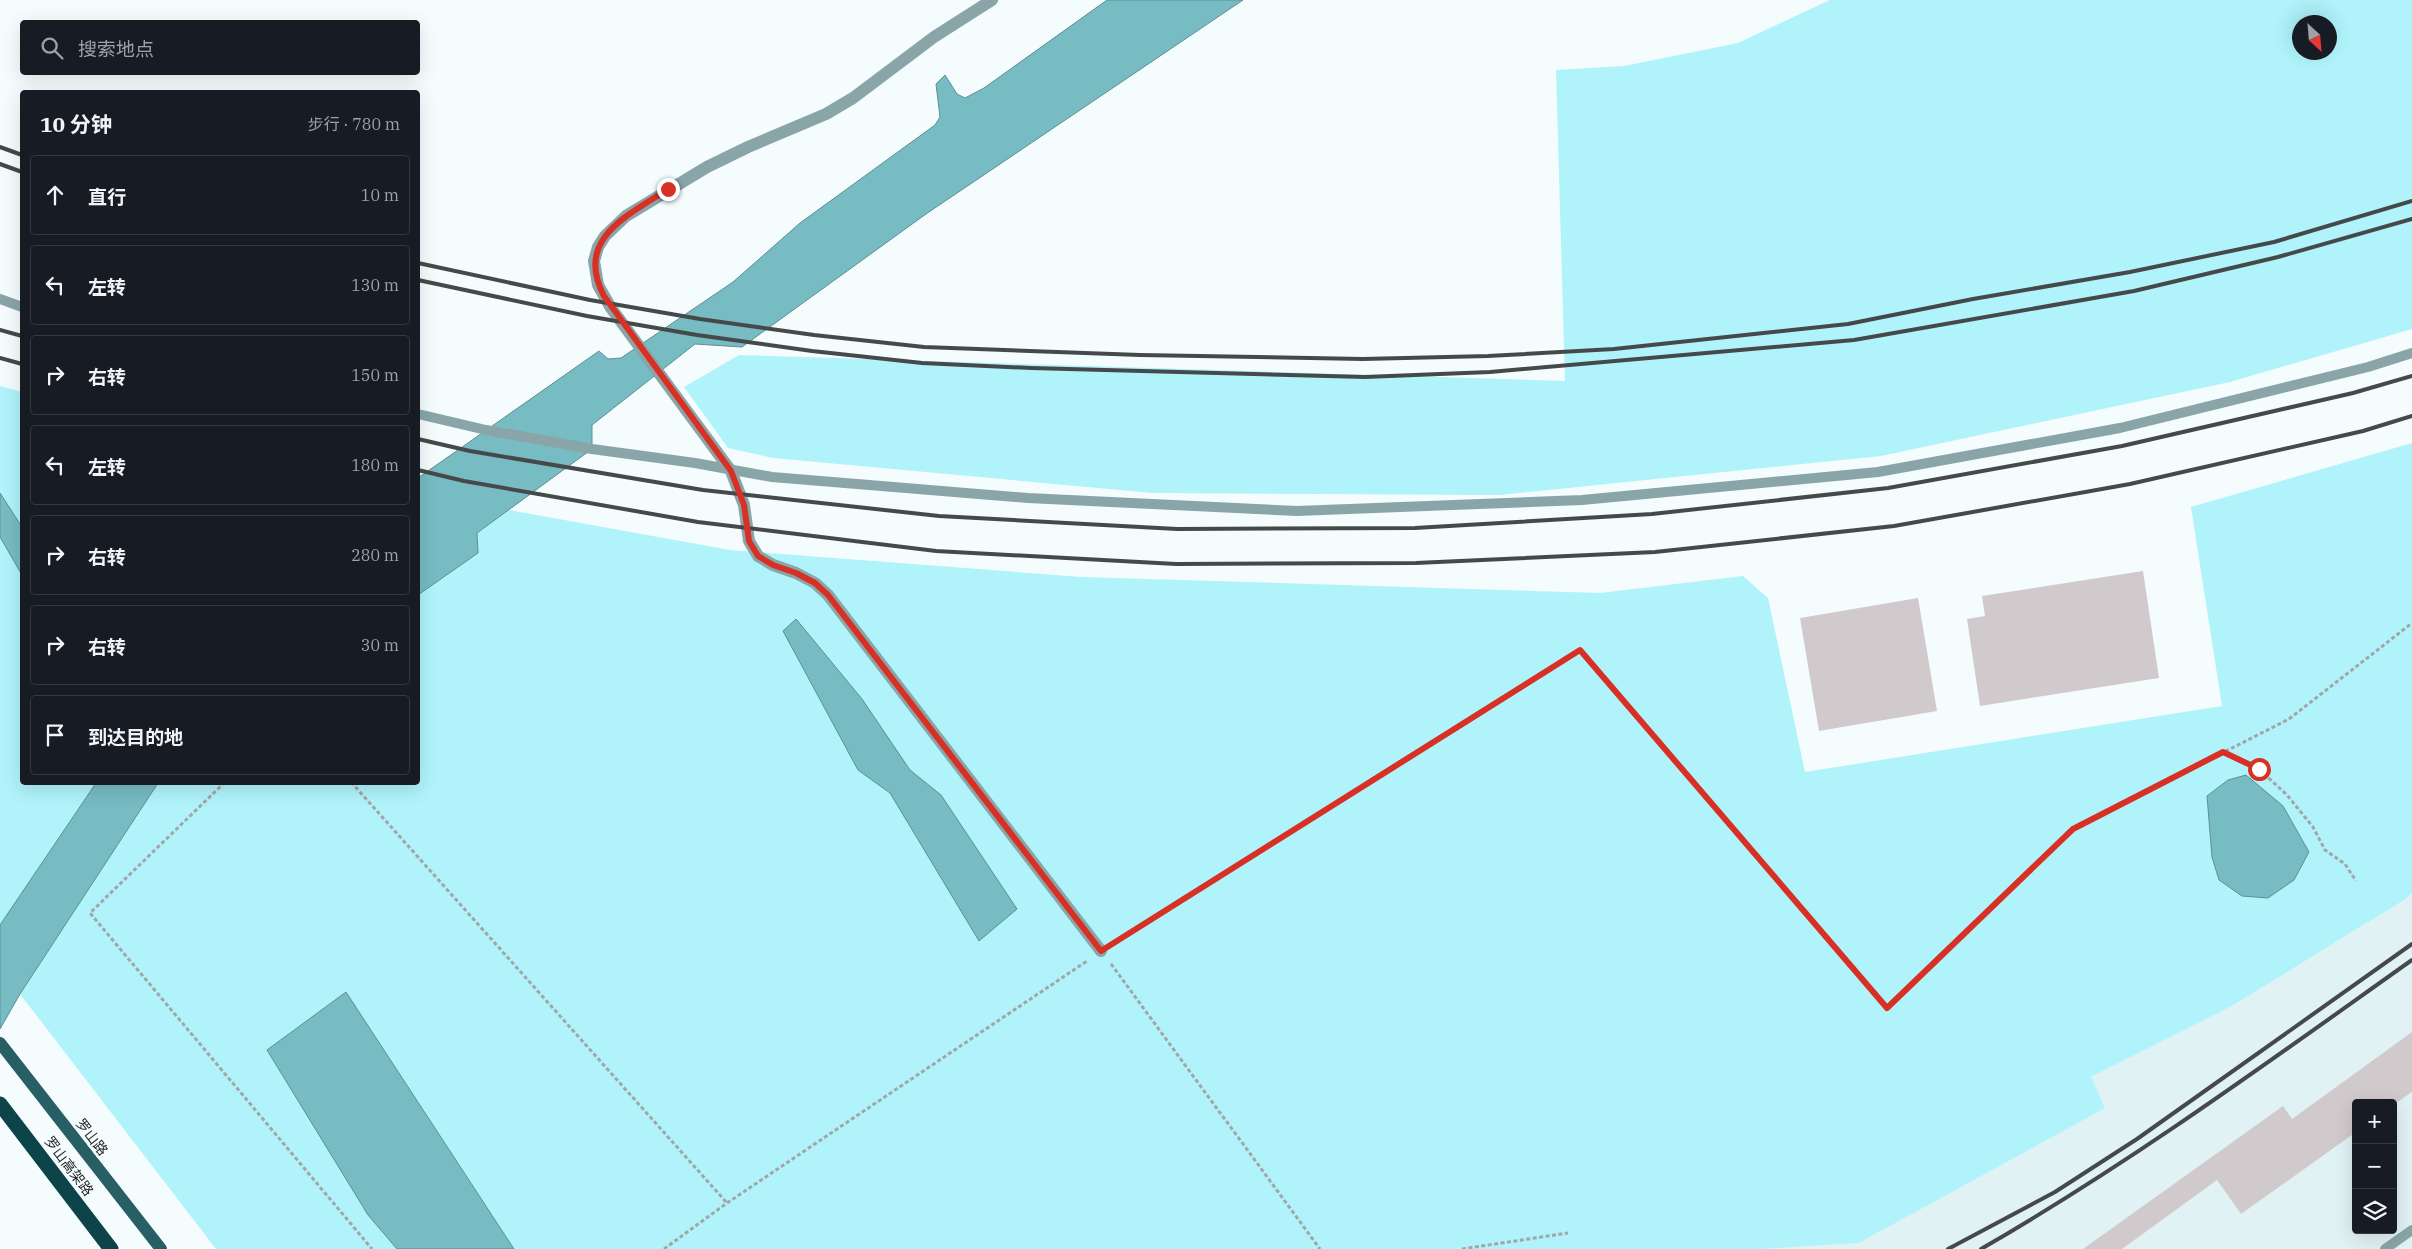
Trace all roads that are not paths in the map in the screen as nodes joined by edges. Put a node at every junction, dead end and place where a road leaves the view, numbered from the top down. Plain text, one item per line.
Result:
1 (992, 0) edge
2 (0, 299) edge
3 (20, 305) edge
4 (2412, 353) edge
5 (420, 414) edge
6 (731, 471) junction
7 (1101, 951) road end
8 (3, 1046) edge
9 (0, 1104) edge
10 (2412, 1230) edge
11 (112, 1249) edge
12 (161, 1249) edge
13 (2385, 1249) edge

1 - 6 street
2 - 3 lane
4 - 6 lane
5 - 6 lane
6 - 7 street
8 - 12 main road, 罗山路
9 - 11 highway, 罗山高架路
10 - 13 lane

